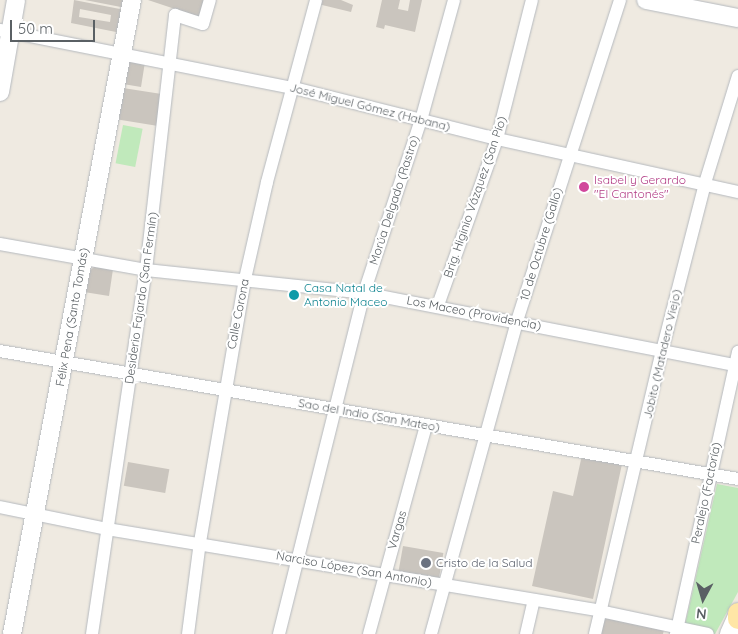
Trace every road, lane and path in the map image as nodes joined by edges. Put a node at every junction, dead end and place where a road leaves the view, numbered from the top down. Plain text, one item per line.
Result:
1 (16, 0) edge
2 (132, 0) edge
3 (210, 0) edge
4 (316, 0) edge
5 (454, 0) edge
6 (532, 0) edge
7 (620, 0) edge
8 (646, 0) edge
9 (738, 18) edge
10 (5, 31) edge
11 (123, 53) junction
12 (168, 63) junction
13 (738, 76) edge
14 (294, 88) junction
15 (0, 92) edge
16 (421, 120) junction
17 (497, 139) junction
18 (570, 153) junction
19 (705, 183) junction
20 (738, 192) edge
21 (0, 244) edge
22 (82, 259) junction
23 (146, 270) junction
24 (245, 279) junction
25 (364, 293) junction
26 (438, 305) junction
27 (518, 321) junction
28 (0, 351) edge
29 (662, 351) junction
30 (738, 352) edge
31 (64, 362) junction
32 (737, 366) edge
33 (130, 375) junction
34 (224, 389) junction
35 (337, 409) junction
36 (426, 426) junction
37 (487, 434) junction
38 (637, 460) junction
39 (710, 474) junction
40 (738, 479) edge
41 (0, 507) edge
42 (35, 514) junction
43 (106, 529) junction
44 (200, 542) junction
45 (296, 559) junction
46 (385, 575) junction
47 (444, 584) junction
48 (534, 600) junction
49 (600, 611) junction
50 (677, 630) edge
51 (12, 634) edge
52 (92, 634) edge
53 (188, 634) edge
54 (279, 634) edge
55 (369, 634) edge
56 (431, 634) edge
57 (526, 634) edge
58 (595, 634) edge
59 (708, 634) edge

1 - 10 street
2 - 11 street, Félix Pena (Santo Tomás)
3 - 12 street, Desiderio Fajardo (San Fermín)
4 - 14 street, Calle Corona
5 - 16 street, Morúa Delgado (Rastro)
6 - 17 street, Brig. Higinio Vázquez (San Pío)
7 - 18 street, 10 de Octubre (Gallo)
8 - 9 street
10 - 11 street, José Miguel Gómez (Habana)
10 - 15 street
11 - 12 street, José Miguel Gómez (Habana)
11 - 22 street, Félix Pena (Santo Tomás)
12 - 14 street, José Miguel Gómez (Habana)
12 - 23 street, Desiderio Fajardo (San Fermín)
13 - 19 street, Jobito (Matadero Viejo)
14 - 16 street, José Miguel Gómez (Habana)
14 - 24 street, Calle Corona
16 - 17 street, José Miguel Gómez (Habana)
16 - 25 street, Morúa Delgado (Rastro)
17 - 18 street, José Miguel Gómez (Habana)
17 - 26 street, Brig. Higinio Vázquez (San Pío)
18 - 19 street, José Miguel Gómez (Habana)
18 - 27 street, 10 de Octubre (Gallo)
19 - 20 street, José Miguel Gómez (Habana)
19 - 29 street, Jobito (Matadero Viejo)
21 - 22 street, Los Maceo (Providencia)
22 - 23 street, Los Maceo (Providencia)
22 - 31 street, Félix Pena (Santo Tomás)
23 - 24 street, Los Maceo (Providencia)
23 - 33 street, Desiderio Fajardo (San Fermín)
24 - 25 street, Los Maceo (Providencia)
24 - 34 street, Calle Corona
25 - 26 street, Los Maceo (Providencia)
25 - 35 street, Morúa Delgado (Rastro)
26 - 27 street, Los Maceo (Providencia)
27 - 29 street, Los Maceo (Providencia)
27 - 37 street, 10 de Octubre (Gallo)
28 - 31 street, Sao del Indio (San Mateo)
29 - 32 street, Los Maceo (Providencia)
29 - 38 street, Jobito (Matadero Viejo)
30 - 32 street, Peralejo (Factoría)
31 - 33 street, Sao del Indio (San Mateo)
31 - 42 street, Félix Pena (Santo Tomás)
32 - 39 street, Peralejo (Factoría)
33 - 34 street, Sao del Indio (San Mateo)
33 - 43 street, Desiderio Fajardo (San Fermín)
34 - 35 street, Sao del Indio (San Mateo)
34 - 44 street, Calle Corona
35 - 36 street, Sao del Indio (San Mateo)
35 - 45 street, Morúa Delgado (Rastro)
36 - 37 street, Sao del Indio (San Mateo)
36 - 46 street, Vargas
37 - 38 street, Sao del Indio (San Mateo)
37 - 47 street, 10 de Octubre (Gallo)
38 - 39 street, Sao del Indio (San Mateo)
38 - 49 street, Jobito (Matadero Viejo)
39 - 40 street, Sao del Indio (San Mateo)
39 - 50 street, Peralejo (Factoría)
41 - 42 street, Narciso López (San Antonio)
42 - 43 street, Narciso López (San Antonio)
42 - 51 street, Félix Pena (Santo Tomás)
43 - 44 street, Narciso López (San Antonio)
43 - 52 street, Desiderio Fajardo (San Fermín)
44 - 45 street, Narciso López (San Antonio)
44 - 53 street, Calle Corona
45 - 46 street, Narciso López (San Antonio)
45 - 54 street, Morúa Delgado (Rastro)
46 - 47 street, Narciso López (San Antonio)
46 - 55 street, Vargas
47 - 48 street, Narciso López (San Antonio)
47 - 56 street, 10 de Octubre (Gallo)
48 - 49 street, Narciso López (San Antonio)
48 - 57 street
49 - 50 street, Narciso López (San Antonio)
49 - 58 street, Jobito (Matadero Viejo)
50 - 59 street, Narciso López (San Antonio)

